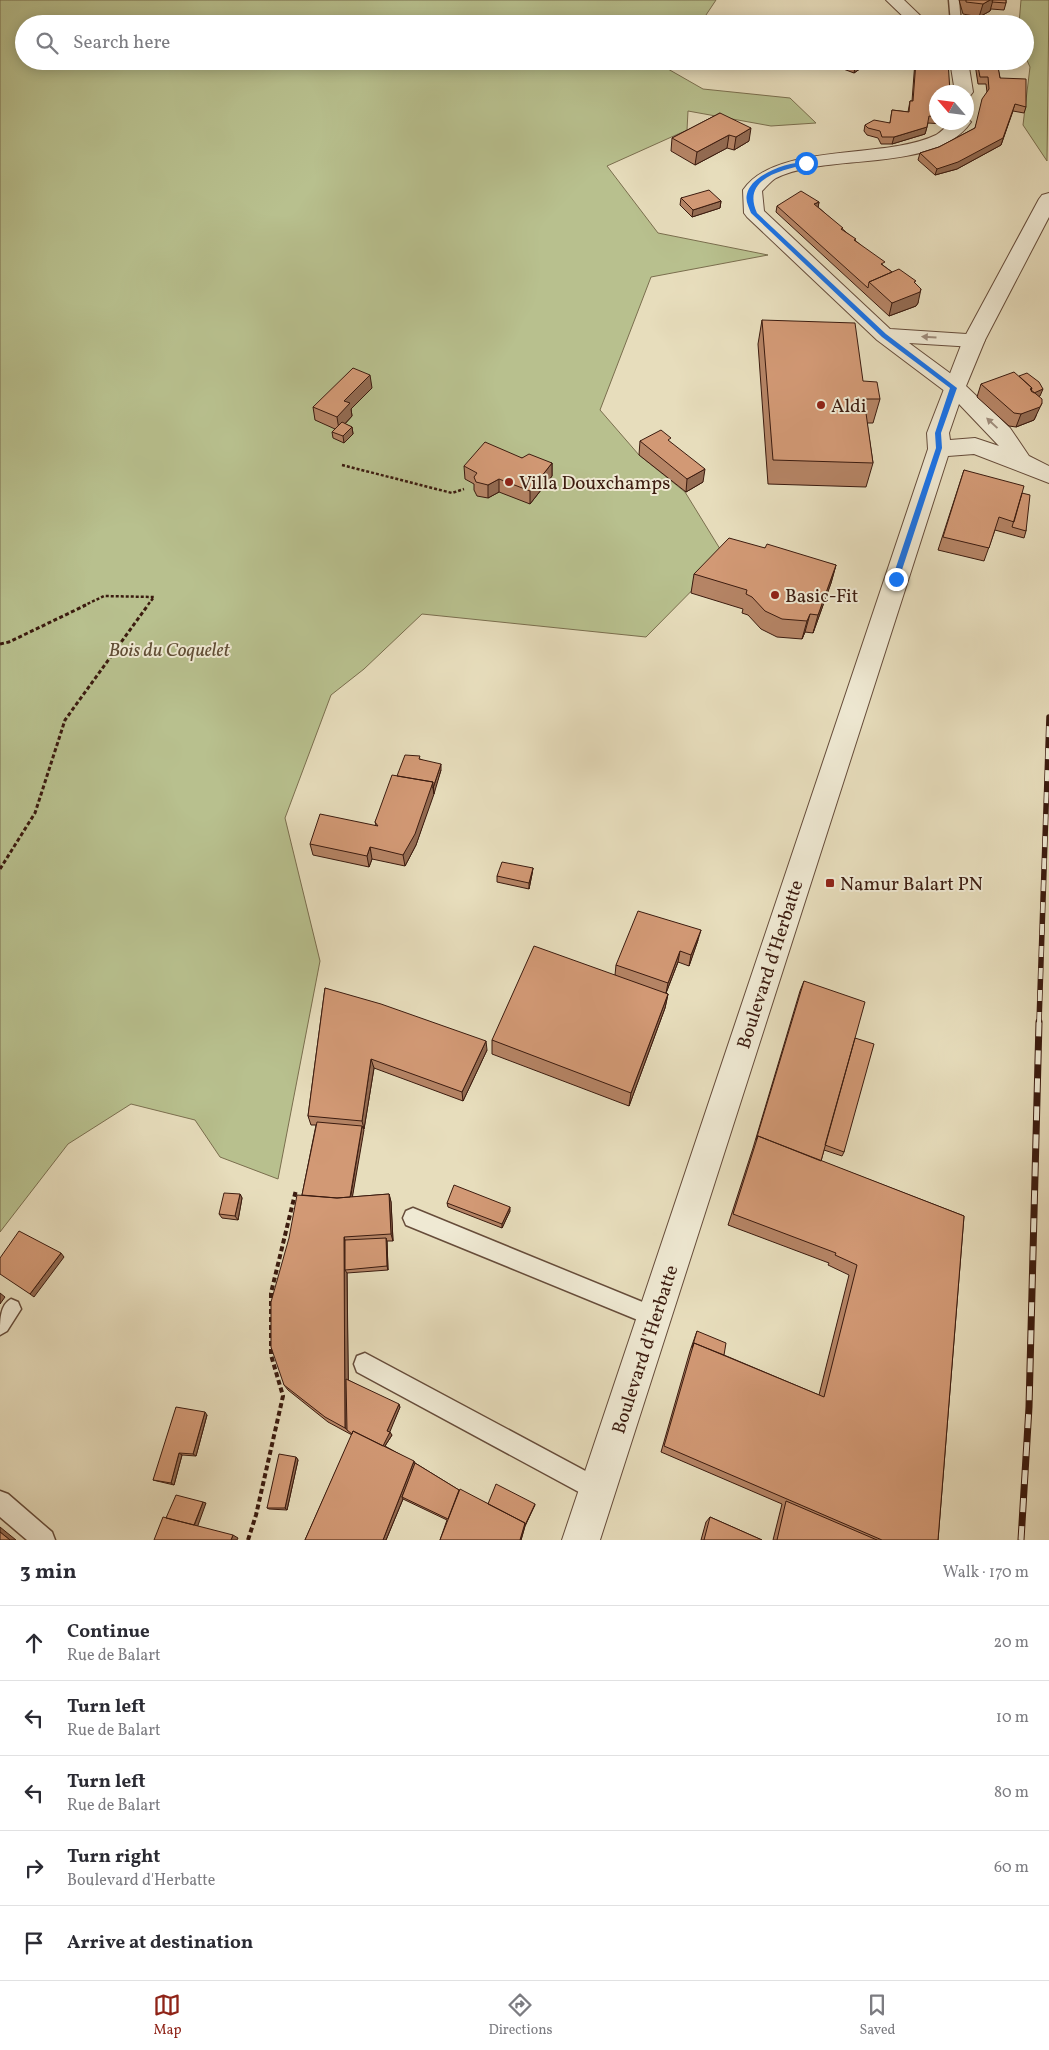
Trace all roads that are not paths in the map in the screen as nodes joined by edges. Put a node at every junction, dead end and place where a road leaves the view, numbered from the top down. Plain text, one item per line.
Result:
1 (894, 0) edge
2 (954, 0) edge
3 (911, 15) edge
4 (955, 15) edge
5 (960, 70) edge
6 (963, 85) edge
7 (955, 130) edge
8 (1049, 199) edge
9 (884, 335) junction
10 (974, 340) junction
11 (954, 388) junction
12 (939, 448) junction
13 (1021, 462) junction
14 (1049, 475) edge
15 (413, 1218) dead end
16 (655, 1317) junction
17 (365, 1364) dead end
18 (598, 1490) junction
19 (0, 1502) edge
20 (44, 1540) edge
21 (581, 1540) edge

1 - 3 street
2 - 4 lane
5 - 6 street
7 - 9 street
8 - 10 street, Boulevard d'Herbatte
10 -> 9 street
9 - 11 street
10 - 11 street, Boulevard d'Herbatte
11 - 12 street, Boulevard d'Herbatte
13 -> 11 street
12 - 13 street
12 - 16 street, Boulevard d'Herbatte
13 - 14 street
15 - 16 lane
16 - 18 street, Boulevard d'Herbatte
17 - 18 lane
18 - 21 street, Boulevard d'Herbatte
19 - 20 lane

